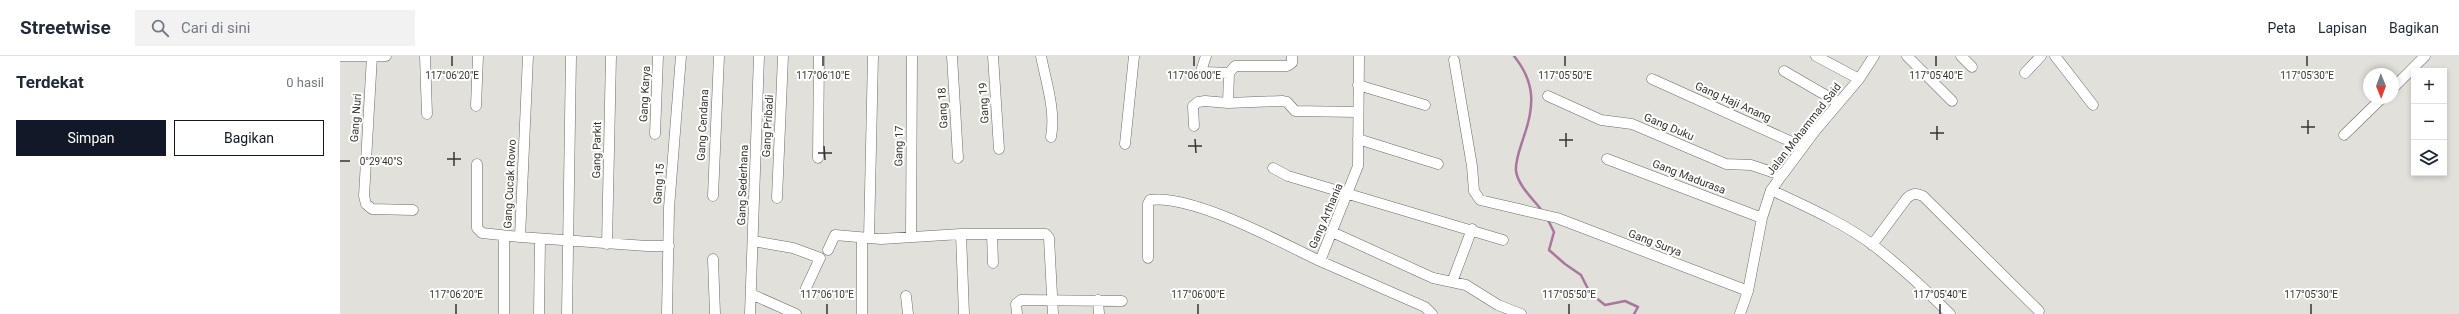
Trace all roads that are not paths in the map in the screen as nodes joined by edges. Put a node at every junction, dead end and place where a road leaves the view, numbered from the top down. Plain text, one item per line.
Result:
1 (340, 56) edge
2 (356, 56) edge
3 (372, 56) edge
4 (386, 56) edge
5 (426, 56) edge
6 (478, 56) edge
7 (528, 56) edge
8 (571, 56) edge
9 (611, 56) edge
10 (658, 56) edge
11 (681, 56) edge
12 (719, 56) edge
13 (759, 56) edge
14 (783, 56) edge
15 (819, 56) edge
16 (873, 56) edge
17 (912, 56) edge
18 (952, 56) edge
19 (993, 56) edge
20 (1041, 56) edge
21 (1134, 56) edge
22 (1206, 56) edge
23 (1292, 56) edge
24 (1359, 56) edge
25 (1816, 56) edge
26 (1874, 56) edge
27 (1907, 56) edge
28 (1961, 56) edge
29 (2041, 56) edge
30 (2054, 56) edge
31 (2425, 56) edge
32 (1454, 60) dead end
33 (1972, 67) dead end
34 (1784, 71) dead end
35 (1229, 73) junction
36 (2025, 73) dead end
37 (1652, 79) dead end
38 (1859, 79) junction
39 (2399, 82) edge
40 (1358, 85) junction
41 (1548, 96) dead end
42 (1952, 101) dead end
43 (1228, 103) junction
44 (1839, 103) junction
45 (2376, 104) edge
46 (1425, 105) dead end
47 (2093, 105) dead end
48 (476, 106) dead end
49 (1357, 112) junction
50 (427, 114) dead end
51 (1194, 126) dead end
52 (654, 134) dead end
53 (2344, 136) dead end
54 (1051, 138) dead end
55 (1358, 139) junction
56 (1125, 144) dead end
57 (1803, 147) junction
58 (999, 149) dead end
59 (818, 158) dead end
60 (958, 158) dead end
61 (1607, 159) dead end
62 (477, 164) dead end
63 (1438, 164) dead end
64 (1273, 168) dead end
65 (1781, 175) junction
66 (1771, 190) junction
67 (1348, 194) junction
68 (713, 196) dead end
69 (777, 198) dead end
70 (413, 210) dead end
71 (1762, 218) junction
72 (1472, 229) junction
73 (1332, 232) junction
74 (961, 234) junction
75 (992, 234) junction
76 (504, 236) junction
77 (520, 237) junction
78 (911, 237) junction
79 (865, 238) junction
80 (540, 240) junction
81 (1503, 240) dead end
82 (568, 241) junction
83 (753, 241) junction
84 (607, 244) junction
85 (1872, 244) junction
86 (669, 246) junction
87 (828, 250) dead end
88 (1148, 258) dead end
89 (713, 259) dead end
90 (1320, 261) junction
91 (993, 263) dead end
92 (1452, 282) junction
93 (806, 288) dead end
94 (1748, 291) junction
95 (751, 294) junction
96 (906, 296) dead end
97 (1051, 299) junction
98 (1098, 300) junction
99 (1122, 301) dead end
100 (2037, 313) edge
101 (504, 314) edge
102 (539, 314) edge
103 (567, 314) edge
104 (667, 314) edge
105 (714, 314) edge
106 (750, 314) edge
107 (796, 314) edge
108 (862, 314) edge
109 (908, 314) edge
110 (964, 314) edge
111 (1017, 314) edge
112 (1053, 314) edge
113 (1099, 314) edge
114 (1432, 314) edge
115 (1521, 314) edge
116 (1740, 314) edge
117 (1950, 314) edge

1 - 2 street
2 - 3 street
3 - 4 street
3 - 70 street, Gang Nuri
5 - 50 street
6 - 48 street
7 - 77 street, Gang Cucak Rowo
8 - 82 street
9 - 84 street, Gang Parkit
10 - 52 street, Gang Karya
11 - 86 street, Gang 15
12 - 68 street, Gang Cendana
13 - 83 street, Gang Sederhana
14 - 69 street, Gang Pribadi
15 - 59 street
16 - 79 street
17 - 78 street, Gang 17
18 - 60 street, Gang 18
19 - 58 street, Gang 19
20 - 54 street
21 - 56 street
22 - 35 street
23 - 35 street
24 - 40 street, Gang Arthania
25 - 38 street
26 - 38 street, Jalan Mohammad Said
27 - 42 street
28 - 33 street
29 - 36 street
30 - 47 street
31 - 39 street
32 - 94 street, Gang Surya
34 - 44 street
35 - 43 street
37 - 57 street, Gang Haji Anang
38 - 44 street, Jalan Mohammad Said
40 - 46 street
40 - 49 street, Gang Arthania
41 - 65 street, Gang Duku
43 - 49 street
43 - 51 street
44 - 57 street, Jalan Mohammad Said
45 - 53 street
49 - 55 street, Gang Arthania
55 - 63 street
55 - 67 street, Gang Arthania
57 - 65 street, Jalan Mohammad Said
61 - 71 street, Gang Madurasa
62 - 76 street
64 - 67 street
65 - 66 street, Jalan Mohammad Said
66 - 71 street, Jalan Mohammad Said
66 - 85 street
67 - 72 street
67 - 73 street, Gang Arthania
71 - 94 street, Jalan Mohammad Said
72 - 81 street
72 - 92 street
73 - 90 street, Gang Arthania
73 - 92 street
74 - 75 street
74 - 78 street
74 - 110 street
75 - 91 street
75 - 97 street
76 - 77 street
76 - 101 street
77 - 80 street, Gang Cucak Rowo
78 - 79 street
79 - 87 street
79 - 108 street
80 - 82 street, Gang Cucak Rowo
80 - 102 street
82 - 84 street, Gang Cucak Rowo
82 - 103 street
83 - 93 street
83 - 95 street, Gang Sederhana
84 - 86 street, Gang Cucak Rowo
85 - 100 street
85 - 117 street
86 - 104 street, Gang 15
88 - 90 street
89 - 105 street
90 - 114 street, Gang Arthania
92 - 115 street
94 - 116 street, Jalan Mohammad Said
95 - 106 street, Gang Sederhana
95 - 107 street
96 - 109 street
97 - 98 street
97 - 111 street
97 - 112 street
98 - 99 street
98 - 113 street

